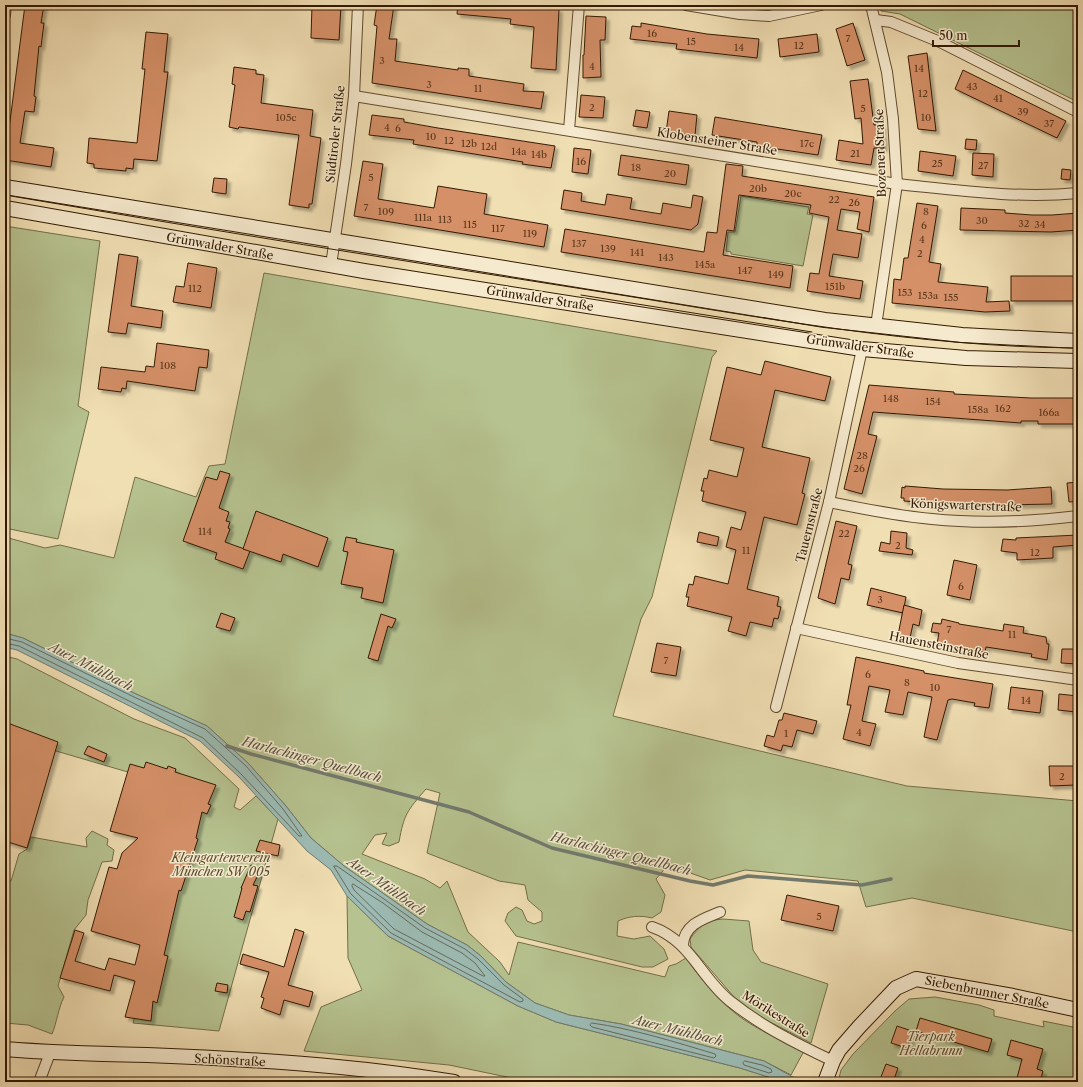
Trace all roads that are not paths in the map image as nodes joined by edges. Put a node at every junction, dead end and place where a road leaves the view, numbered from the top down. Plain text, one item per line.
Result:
1 (6, 5) edge
2 (358, 5) edge
3 (579, 5) edge
4 (686, 5) edge
5 (821, 5) edge
6 (871, 5) edge
7 (5, 15) edge
8 (876, 20) junction
9 (354, 96) junction
10 (1078, 112) edge
11 (569, 130) junction
12 (897, 184) junction
13 (5, 187) edge
14 (1078, 193) edge
15 (5, 208) edge
16 (335, 240) junction
17 (331, 265) junction
18 (876, 326) junction
19 (1078, 340) edge
20 (862, 349) junction
21 (1078, 362) edge
22 (829, 502) junction
23 (1078, 516) edge
24 (796, 628) junction
25 (1078, 680) edge
26 (776, 707) dead end
27 (720, 912) dead end
28 (652, 927) dead end
29 (683, 944) junction
30 (1078, 1010) edge
31 (5, 1048) edge
32 (50, 1053) junction
33 (833, 1061) junction
34 (40, 1082) edge
35 (454, 1082) edge
36 (825, 1082) edge

1 - 7 street
2 - 9 street, Südtiroler Straße
3 - 11 street
4 - 5 street
6 - 8 street, Bozener Straße
8 - 10 street
8 - 12 street, Bozener Straße
9 - 11 street, Klobensteiner Straße
9 - 16 street, Südtiroler Straße
11 - 12 street, Klobensteiner Straße
12 - 14 street, Klobensteiner Straße
12 - 18 street, Bozener Straße
13 - 16 main road, Grünwalder Straße
15 - 17 main road, Grünwalder Straße
16 - 17 street, Südtiroler Straße
16 - 18 main road, Grünwalder Straße
17 - 20 main road, Grünwalder Straße
18 - 19 main road, Grünwalder Straße
20 - 21 main road, Grünwalder Straße
20 - 22 street, Tauernstraße
22 - 23 street, Königswarterstraße
22 - 24 street, Tauernstraße
24 - 25 street, Hauensteinstraße
24 - 26 street, Tauernstraße
27 - 29 street
28 - 29 street, Mörikestraße
29 - 33 street, Mörikestraße
30 - 33 main road, Siebenbrunner Straße
31 - 32 main road, Schönstraße
32 - 34 street
32 - 35 main road, Schönstraße
33 - 36 main road, Siebenbrunner Straße

